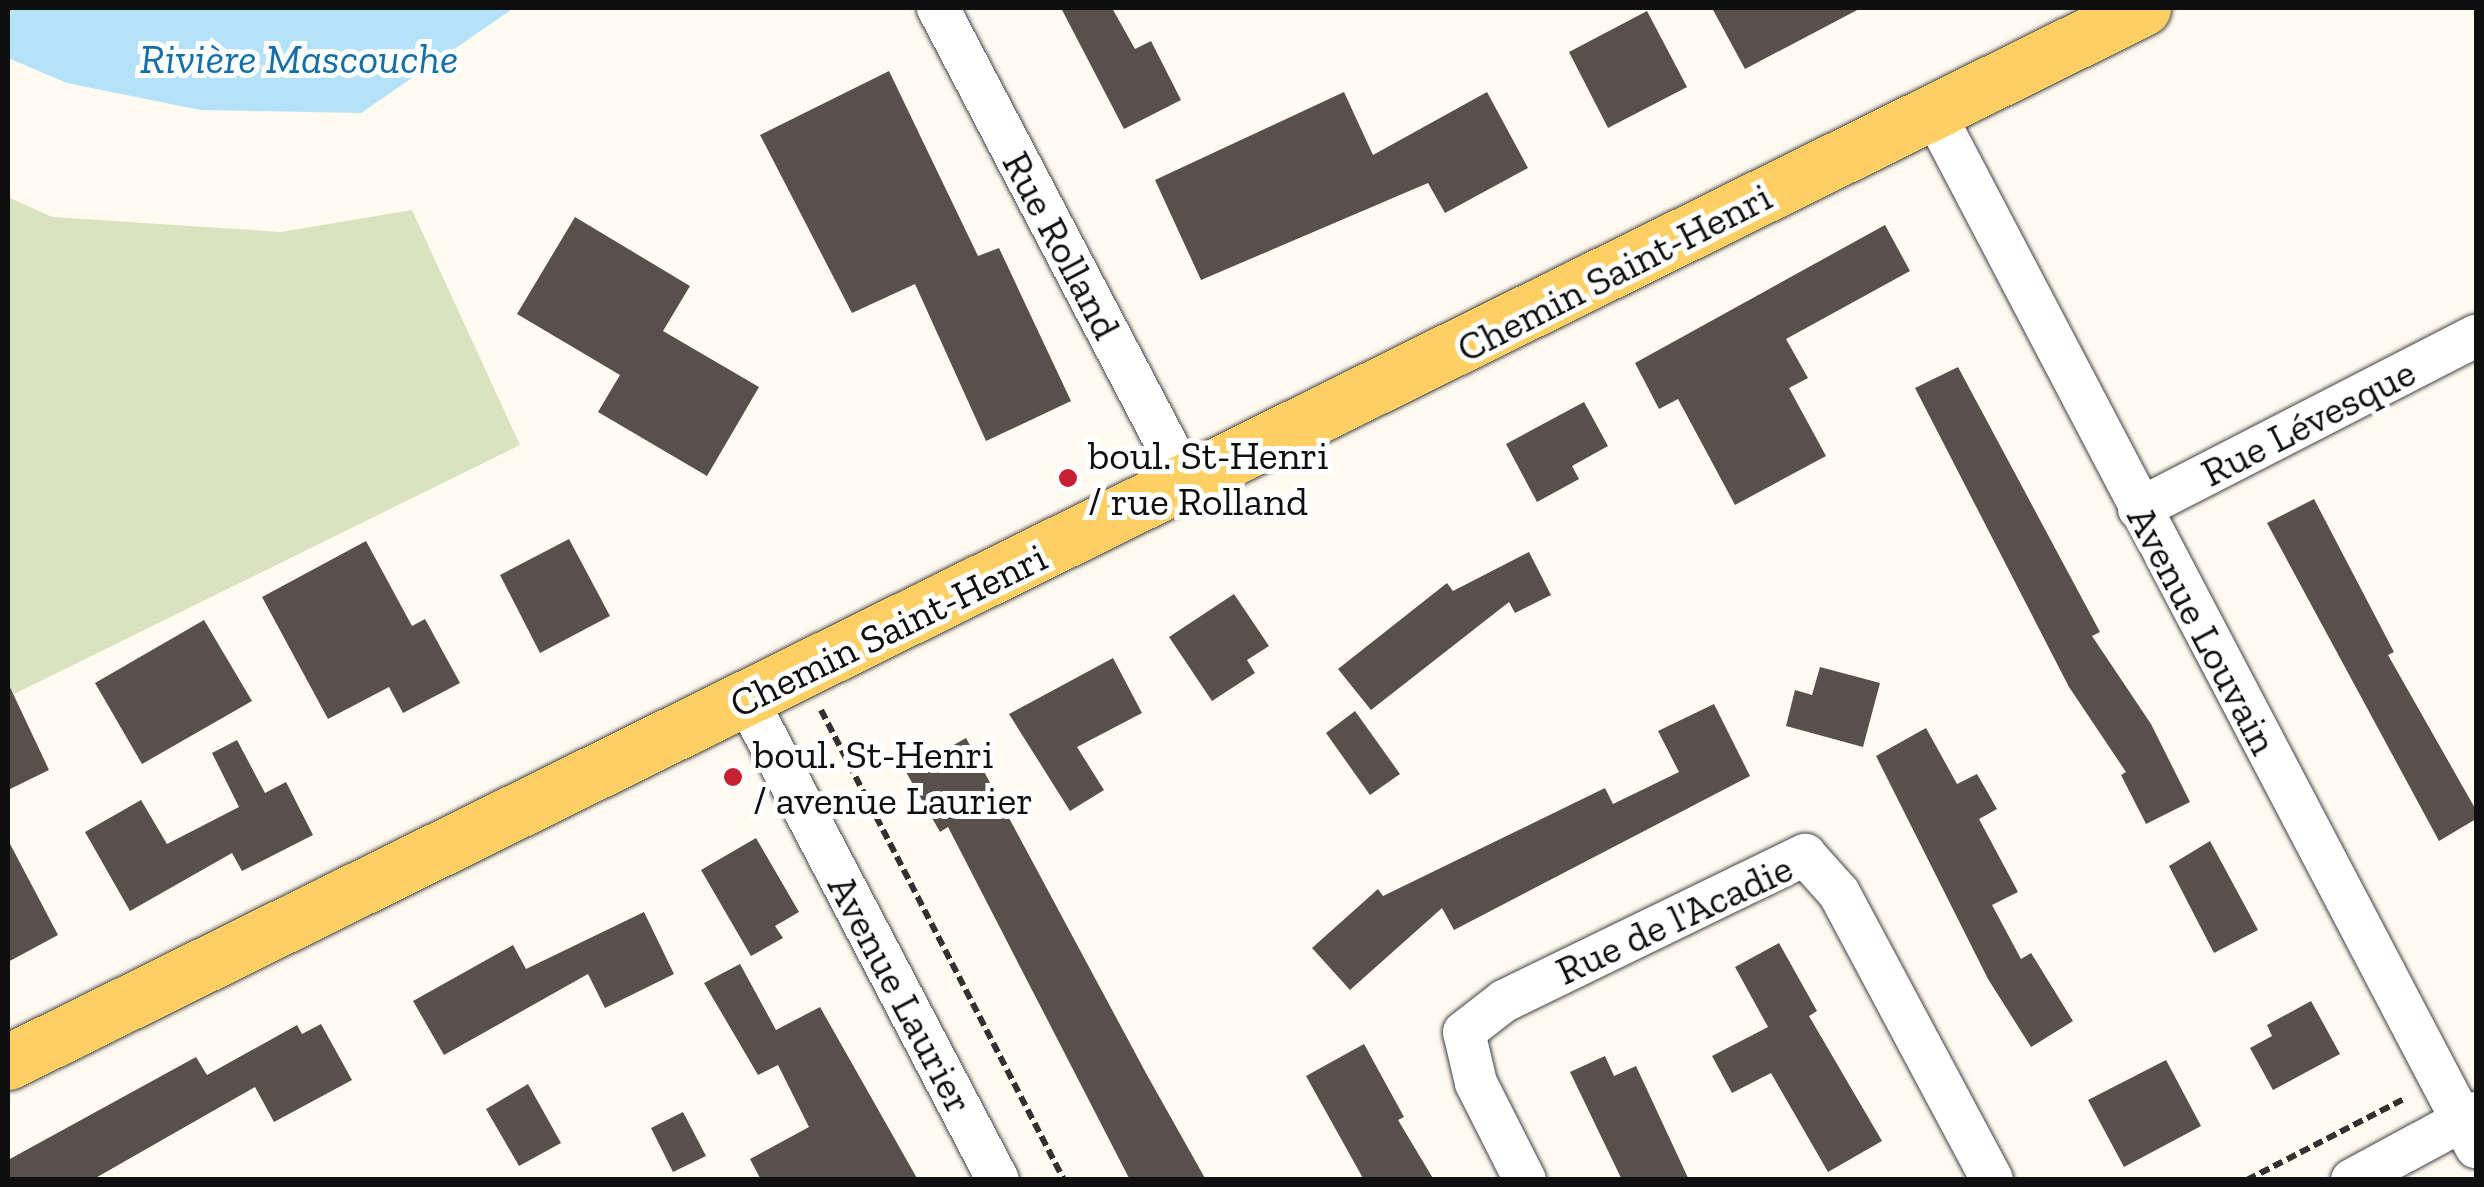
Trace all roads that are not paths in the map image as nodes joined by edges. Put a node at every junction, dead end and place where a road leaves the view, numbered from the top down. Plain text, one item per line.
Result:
1 (938, 8) edge
2 (2143, 8) edge
3 (1933, 112) junction
4 (2476, 336) edge
5 (1187, 483) junction
6 (2139, 509) junction
7 (748, 702) junction
8 (8, 1062) edge
9 (2472, 1127) edge
10 (998, 1180) edge
11 (1525, 1180) edge
12 (1992, 1180) edge
13 (2352, 1180) edge

1 - 5 street, Rue Rolland
2 - 3 main road, Chemin Saint-Henri
3 - 5 main road, Chemin Saint-Henri
3 - 6 street, Avenue Louvain
4 - 6 street, Rue Lévesque
5 - 7 main road, Chemin Saint-Henri
6 - 9 street, Avenue Louvain
7 - 8 main road, Chemin Saint-Henri
7 - 10 street, Avenue Laurier
9 - 13 street
11 - 12 street, Rue de l'Acadie

